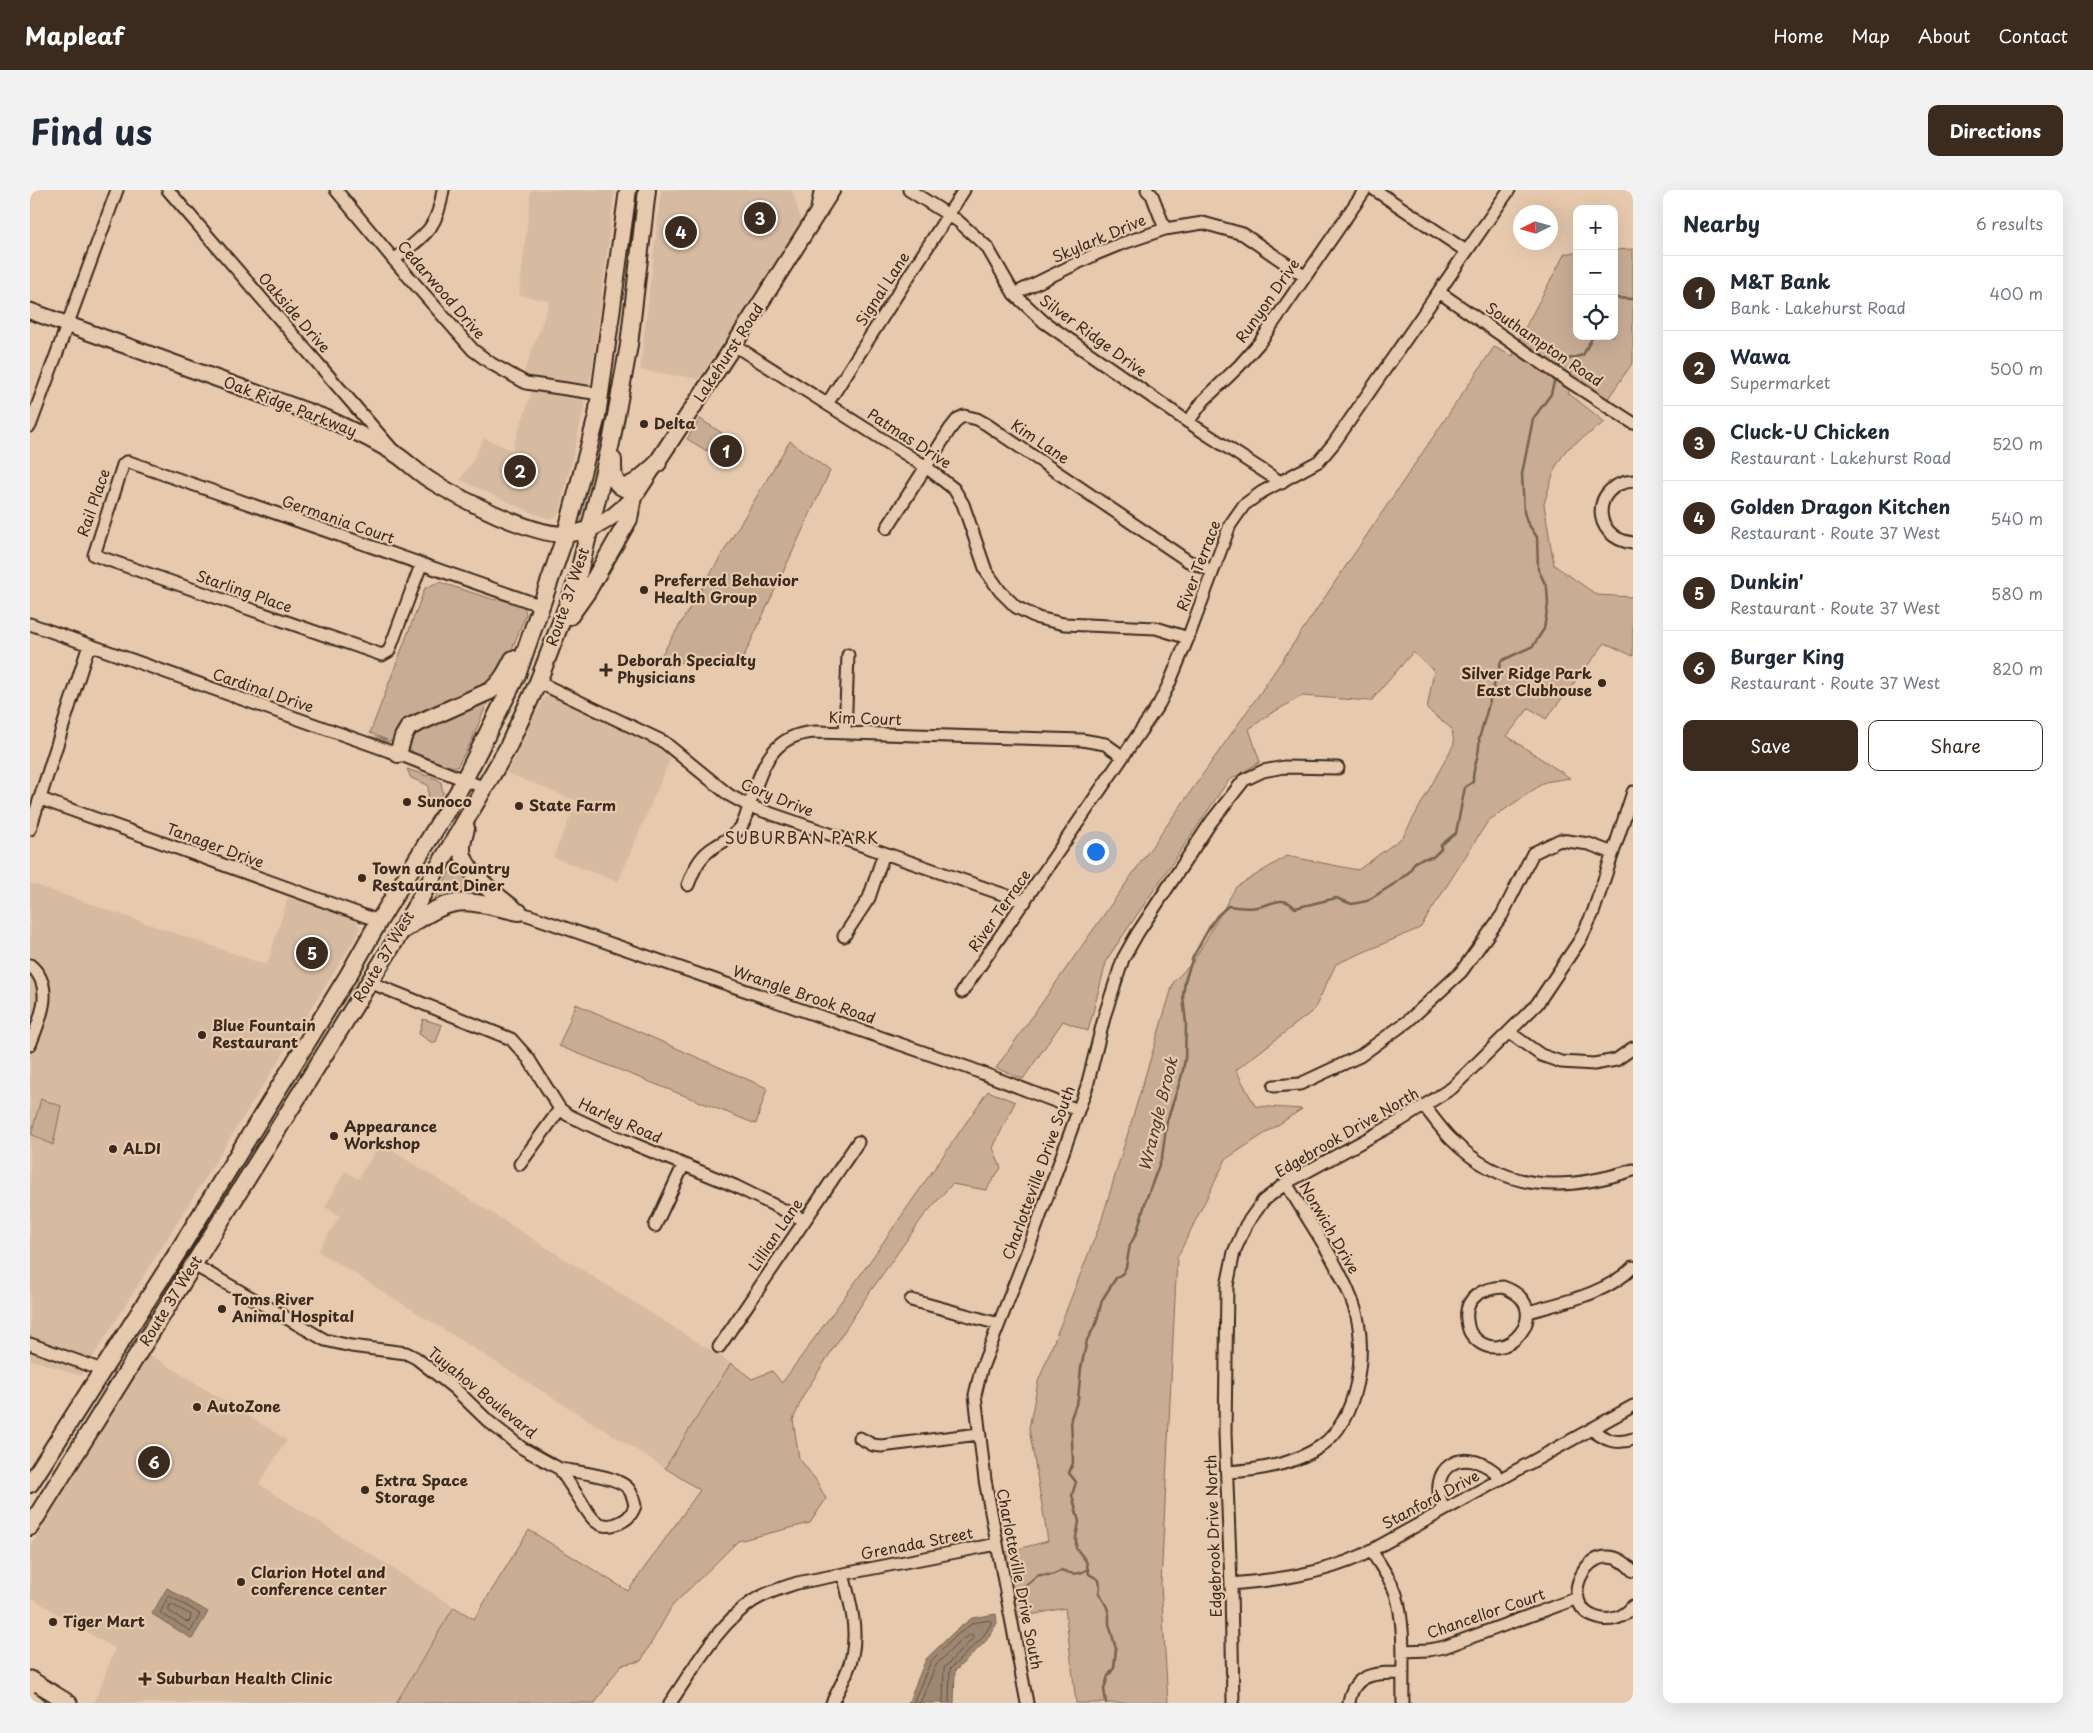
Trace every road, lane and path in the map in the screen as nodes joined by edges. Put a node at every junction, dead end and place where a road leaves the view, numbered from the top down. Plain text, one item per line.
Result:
1 (118, 190) edge
2 (168, 190) edge
3 (336, 190) edge
4 (443, 190) edge
5 (628, 190) edge
6 (823, 190) edge
7 (832, 190) edge
8 (909, 190) edge
9 (964, 190) edge
10 (1147, 190) edge
11 (1365, 190) edge
12 (1376, 190) edge
13 (1509, 190) edge
14 (647, 193) edge
15 (819, 211) junction
16 (948, 216) junction
17 (1165, 229) junction
18 (1466, 250) junction
19 (394, 260) junction
20 (1304, 276) junction
21 (1439, 292) junction
22 (1014, 294) junction
23 (30, 311) edge
24 (68, 324) junction
25 (734, 345) junction
26 (600, 394) junction
27 (826, 404) junction
28 (1188, 422) junction
29 (1633, 423) edge
30 (30, 426) edge
31 (612, 443) junction
32 (397, 455) junction
33 (126, 462) joint
34 (658, 463) junction
35 (926, 467) junction
36 (1633, 481) edge
37 (1282, 483) junction
38 (633, 497) junction
39 (887, 528) dead end
40 (590, 529) junction
41 (566, 534) junction
42 (1633, 543) edge
43 (94, 555) joint
44 (421, 565) junction
45 (1213, 571) junction
46 (540, 610) junction
47 (30, 624) edge
48 (557, 634) junction
49 (1188, 638) junction
50 (90, 645) junction
51 (848, 655) dead end
52 (538, 682) junction
53 (845, 733) junction
54 (398, 754) junction
55 (1122, 756) junction
56 (1338, 768) dead end
57 (465, 779) junction
58 (485, 788) junction
59 (1633, 792) edge
60 (41, 799) junction
61 (749, 806) junction
62 (469, 816) junction
63 (30, 829) edge
64 (884, 853) junction
65 (1613, 853) junction
66 (688, 885) dead end
67 (1025, 902) junction
68 (519, 912) junction
69 (378, 921) junction
70 (400, 933) junction
71 (844, 936) dead end
72 (30, 965) edge
73 (369, 982) junction
74 (962, 992) dead end
75 (1510, 1033) junction
76 (30, 1045) edge
77 (1633, 1048) edge
78 (1274, 1086) dead end
79 (1424, 1106) junction
80 (560, 1109) junction
81 (1078, 1110) junction
82 (858, 1142) dead end
83 (520, 1164) dead end
84 (683, 1166) junction
85 (1633, 1170) edge
86 (1286, 1183) junction
87 (804, 1220) junction
88 (655, 1226) dead end
89 (194, 1265) junction
90 (1633, 1267) edge
91 (911, 1300) dead end
92 (1528, 1312) junction
93 (999, 1324) junction
94 (30, 1344) edge
95 (720, 1347) dead end
96 (102, 1370) junction
97 (1633, 1406) edge
98 (1591, 1429) junction
99 (979, 1434) junction
100 (860, 1438) dead end
101 (1633, 1439) edge
102 (560, 1469) junction
103 (1227, 1472) junction
104 (1498, 1481) junction
105 (30, 1484) edge
106 (1444, 1510) junction
107 (30, 1527) edge
108 (997, 1544) junction
109 (1372, 1550) junction
110 (1633, 1570) edge
111 (843, 1574) junction
112 (1231, 1584) junction
113 (1578, 1598) junction
114 (1633, 1606) edge
115 (1403, 1651) junction
116 (1402, 1672) junction
117 (31, 1682) edge
118 (30, 1699) edge
119 (36, 1703) edge
120 (69, 1703) edge
121 (670, 1703) edge
122 (832, 1703) edge
123 (1027, 1703) edge
124 (1234, 1703) edge
125 (1349, 1703) edge
126 (1403, 1703) edge

1 - 24 street
2 - 32 street, Oakside Drive
3 - 19 street, Cedarwood Drive
4 - 19 street
5 - 26 highway, Route 37 West
6 - 15 highway
7 - 15 main road, Lakehurst Road
8 - 16 street, Silver Ridge Drive
9 - 16 street, Signal Lane
10 - 17 street
11 - 20 street, Runyon Drive
12 - 18 street
13 - 18 street, River Terrace
14 - 31 highway, Route 37 West
15 - 25 main road, Lakehurst Road
16 - 22 street, Silver Ridge Drive
16 - 27 street, Signal Lane
17 - 20 street, Skylark Drive
17 - 22 street, Skylark Drive
18 - 21 street, River Terrace
19 - 26 street, Cedarwood Drive
20 - 28 street, Runyon Drive
21 - 29 street, Southampton Road
21 - 37 street, River Terrace
22 - 28 street, Silver Ridge Drive
23 - 24 main road, Oak Ridge Parkway
24 - 30 street
24 - 32 main road, Oak Ridge Parkway
25 - 27 street, Patmas Drive
25 - 34 main road, Lakehurst Road
26 - 41 highway, Route 37 West
27 - 35 street, Patmas Drive
28 - 37 street, Silver Ridge Drive
31 - 34 highway
31 - 40 highway, Route 37 West
32 - 41 main road, Oak Ridge Parkway
33 - 43 street, Rail Place
33 - 44 street, Germania Court
34 - 38 main road, Lakehurst Road
35 - 39 street, Kim Lane
35 - 45 street, Kim Lane
35 - 49 street, Patmas Drive
36 - 42 street
37 - 45 street, River Terrace
38 - 40 main road, Lakehurst Road
38 - 48 highway
40 - 41 main road, Lakehurst Road
40 - 48 highway, Route 37 West
41 - 46 highway, Route 37 West
43 - 44 street, Starling Place
44 - 46 street, Germania Court
45 - 49 street, River Terrace
46 - 54 highway
46 - 57 highway, Route 37 West
47 - 50 street, Cardinal Drive
48 - 52 highway, Route 37 West
49 - 55 street, River Terrace
50 - 54 street, Cardinal Drive
50 - 60 street
51 - 53 street
52 - 58 highway, Route 37 West
52 - 61 street, Cory Drive
53 - 55 street, Kim Court
53 - 61 street, Kim Court
54 - 57 street, Cardinal Drive
55 - 67 street, River Terrace
56 - 81 street, Charlotteville Drive South
57 - 58 street, Cardinal Drive
57 - 69 highway, Route 37 West
58 - 62 highway, Route 37 West
59 - 65 street, Edgebrook Drive North
60 - 63 street
60 - 69 street, Tanager Drive
61 - 64 street, Cory Drive
61 - 66 street, Kim Court
62 - 68 highway
62 - 70 highway, Route 37 West
64 - 67 street, Cory Drive
64 - 71 street
65 - 75 street, Edgebrook Drive North
65 - 78 street
67 - 74 street, River Terrace
68 - 70 highway
68 - 81 street, Wrangle Brook Road
69 - 96 highway, Route 37 West
70 - 73 highway, Route 37 West
72 - 76 street
73 - 80 street, Harley Road
73 - 89 highway, Route 37 West
75 - 77 street
75 - 79 street, Edgebrook Drive North
79 - 85 street
79 - 86 street, Edgebrook Drive North
80 - 83 street
80 - 84 street, Harley Road
81 - 93 street, Charlotteville Drive South
82 - 87 street, Lillian Lane
84 - 87 street, Harley Road
84 - 88 street
86 - 103 street, Edgebrook Drive North
86 - 103 street, Norwich Drive
87 - 95 street, Lillian Lane
89 - 102 street, Tuyahov Boulevard
89 - 107 highway, Route 37 West
90 - 92 street
91 - 93 street
92 - 92 street
93 - 99 street, Charlotteville Drive South
94 - 96 street
96 - 105 highway, Route 37 West
97 - 98 street, Stanford Drive
98 - 101 street
98 - 104 street, Stanford Drive
99 - 100 street
99 - 108 street, Charlotteville Drive South
102 - 102 street, Tuyahov Boulevard
103 - 112 street, Edgebrook Drive North
104 - 106 street, Stanford Drive
104 - 106 street
106 - 109 street, Stanford Drive
108 - 111 street, Grenada Street
108 - 123 street, Charlotteville Drive South
109 - 112 street, Stanford Drive
109 - 115 street
110 - 113 street
111 - 121 street, Grenada Street
111 - 122 street, Grenada Street
112 - 124 street, Edgebrook Drive North
113 - 114 street
113 - 115 street, Chancellor Court
115 - 116 street
116 - 125 street
116 - 126 street
117 - 120 main road
118 - 119 main road

